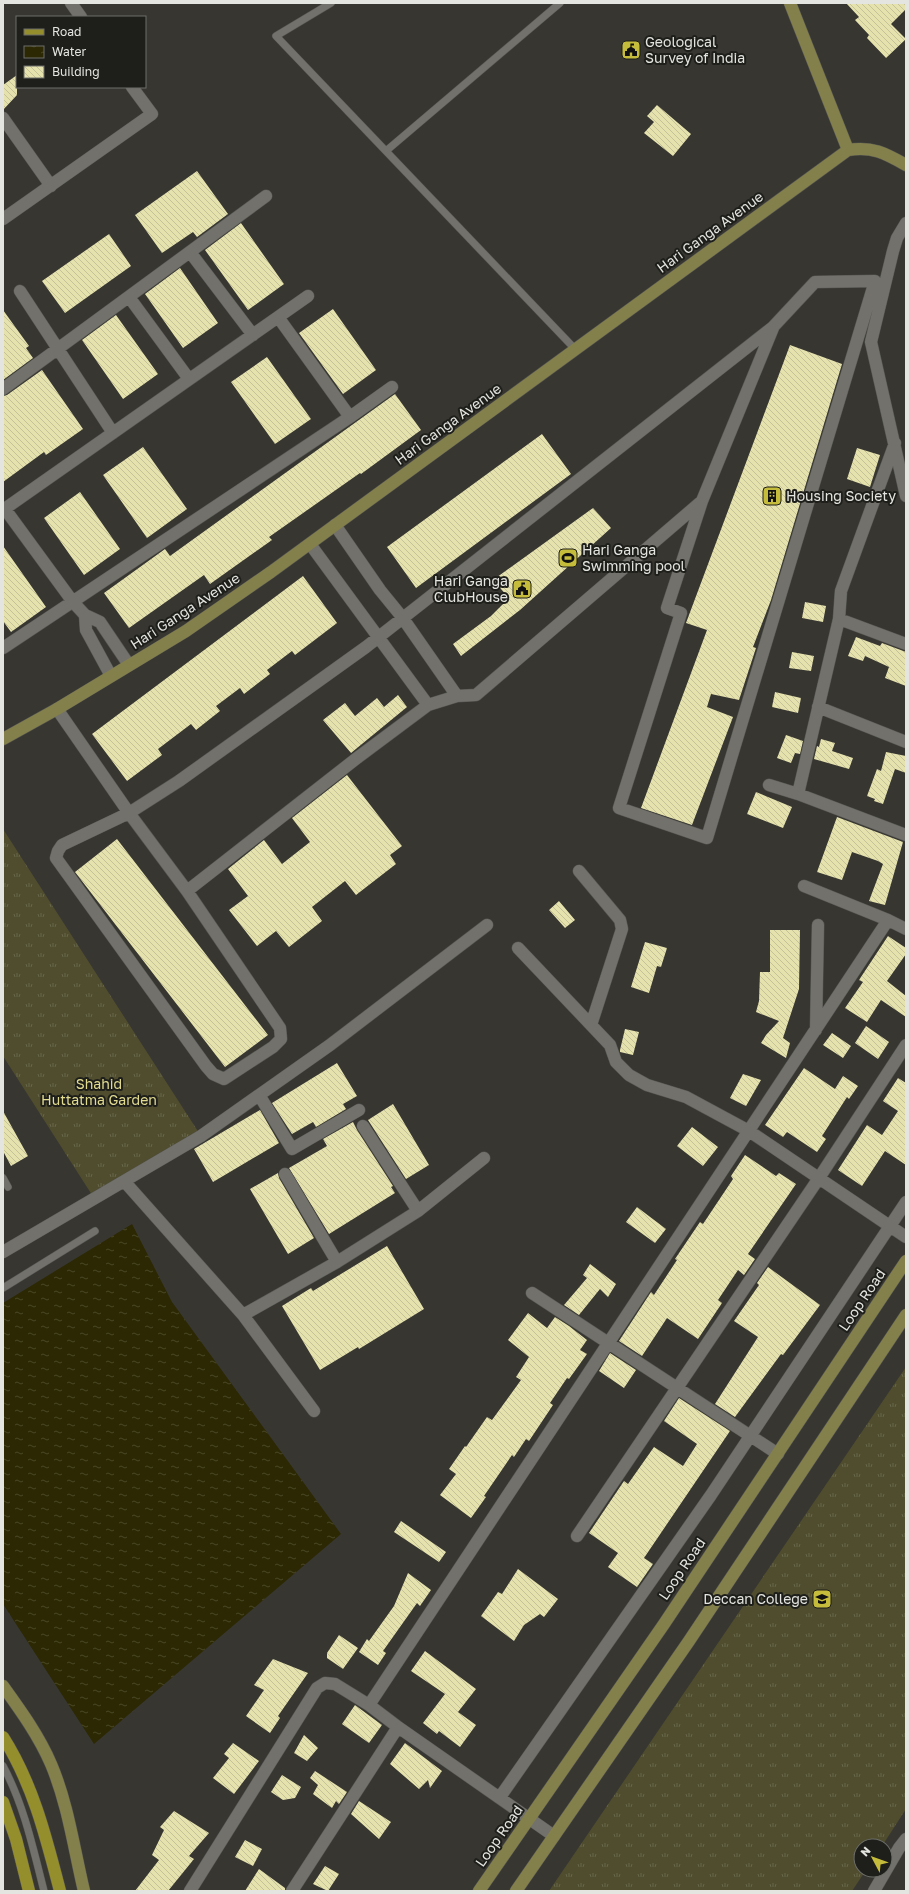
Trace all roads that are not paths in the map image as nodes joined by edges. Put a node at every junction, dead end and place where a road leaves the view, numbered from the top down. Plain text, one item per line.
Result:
1 (71, 3) edge
2 (330, 3) edge
3 (560, 3) edge
4 (790, 3) edge
5 (80, 16) edge
6 (133, 88) edge
7 (4, 123) edge
8 (848, 150) junction
9 (386, 151) junction
10 (906, 165) edge
11 (51, 186) junction
12 (266, 196) dead end
13 (3, 219) edge
14 (906, 223) edge
15 (190, 252) junction
16 (20, 291) dead end
17 (308, 296) dead end
18 (129, 297) junction
19 (278, 317) junction
20 (773, 327) junction
21 (253, 335) junction
22 (58, 349) junction
23 (576, 349) junction
24 (189, 379) junction
25 (392, 387) dead end
26 (3, 389) edge
27 (350, 417) junction
28 (113, 433) junction
29 (895, 443) junction
30 (906, 496) edge
31 (702, 501) junction
32 (4, 509) edge
33 (335, 525) junction
34 (310, 544) junction
35 (73, 602) junction
36 (85, 615) junction
37 (402, 618) junction
38 (839, 619) junction
39 (379, 637) junction
40 (906, 644) edge
41 (3, 648) edge
42 (129, 665) junction
43 (111, 676) junction
44 (457, 696) junction
45 (428, 705) junction
46 (818, 707) junction
47 (57, 709) junction
48 (3, 739) edge
49 (906, 742) edge
50 (769, 785) dead end
51 (798, 794) junction
52 (129, 813) junction
53 (906, 836) edge
54 (579, 871) dead end
55 (804, 886) dead end
56 (187, 891) junction
57 (888, 920) junction
58 (487, 925) dead end
59 (818, 925) dead end
60 (906, 929) edge
61 (518, 948) dead end
62 (592, 1025) junction
63 (816, 1030) junction
64 (906, 1045) edge
65 (259, 1095) junction
66 (359, 1110) dead end
67 (363, 1126) dead end
68 (749, 1131) junction
69 (484, 1158) dead end
70 (285, 1174) dead end
71 (3, 1178) edge
72 (818, 1178) junction
73 (124, 1181) junction
74 (8, 1187) dead end
75 (906, 1202) edge
76 (418, 1211) junction
77 (890, 1226) junction
78 (95, 1231) dead end
79 (906, 1236) edge
80 (3, 1252) edge
81 (906, 1261) edge
82 (338, 1262) junction
83 (3, 1288) edge
84 (532, 1293) dead end
85 (244, 1315) junction
86 (906, 1316) edge
87 (609, 1343) junction
88 (676, 1388) junction
89 (314, 1411) dead end
90 (750, 1435) junction
91 (778, 1454) junction
92 (577, 1536) dead end
93 (3, 1686) edge
94 (369, 1705) junction
95 (398, 1727) junction
96 (3, 1737) edge
97 (3, 1766) edge
98 (500, 1797) junction
99 (3, 1802) edge
100 (530, 1818) junction
101 (554, 1836) junction
102 (906, 1839) edge
103 (28, 1891) edge
104 (44, 1891) edge
105 (60, 1891) edge
106 (84, 1891) edge
107 (190, 1891) edge
108 (292, 1891) edge
109 (479, 1891) edge
110 (516, 1891) edge
111 (874, 1891) edge

1 - 5 street
2 - 9 lane
3 - 9 lane
4 - 8 street
6 - 11 street
7 - 11 street
8 - 10 street
8 - 23 street, Hari Ganga Avenue
9 - 23 lane
11 - 13 street
12 - 15 street
14 - 29 street
15 - 18 street
15 - 21 street
16 - 22 street
17 - 19 street
18 - 22 street
18 - 24 street
19 - 21 street
19 - 27 street
20 - 31 street
20 - 31 street
20 - 37 street
21 - 24 street
22 - 26 street
22 - 28 street
23 - 33 street, Hari Ganga Avenue
24 - 28 street
25 - 27 street
27 - 35 street
28 - 32 street
29 - 30 street
29 - 38 street
31 - 44 street
32 - 35 street
33 - 34 street, Hari Ganga Avenue
33 - 37 street
34 - 39 street
34 - 42 street, Hari Ganga Avenue
35 - 36 street
35 - 41 street
36 - 42 street
36 - 43 street
37 - 39 street
37 - 44 street
38 - 40 street
38 - 46 street
39 - 45 street
39 - 52 street
42 - 43 street, Hari Ganga Avenue
43 - 47 street, Hari Ganga Avenue
44 - 45 street
45 - 56 street
46 - 49 street
46 - 51 street
47 - 48 street, Hari Ganga Avenue
47 - 52 street
50 - 51 street
51 - 53 street
52 - 56 street
52 - 56 street
54 - 62 street
55 - 57 street
57 - 60 street
57 - 63 street
58 - 65 street
59 - 63 street
61 - 62 street
62 - 68 street
63 - 68 street
64 - 72 street
65 - 66 street
65 - 73 street
67 - 76 street
68 - 72 street
68 - 87 street
69 - 76 street
70 - 82 street
71 - 74 lane
72 - 77 street
72 - 88 street
73 - 80 street
73 - 85 street
75 - 77 street
76 - 82 street
77 - 79 street
77 - 90 street
78 - 83 lane
81 - 91 street, Loop Road
82 - 85 street
84 - 87 street
85 - 89 street
86 - 101 street
87 - 88 street
87 - 94 street
88 - 90 street
88 - 92 street
90 - 91 street
90 - 98 street
91 - 100 street, Loop Road
93 - 106 street
94 - 95 street
94 - 107 street
95 - 98 street
95 - 108 street
96 - 105 main road
97 - 104 lane
98 - 100 street
99 - 103 main road
100 - 101 street
100 - 109 street, Loop Road
101 - 110 street
102 - 111 street

